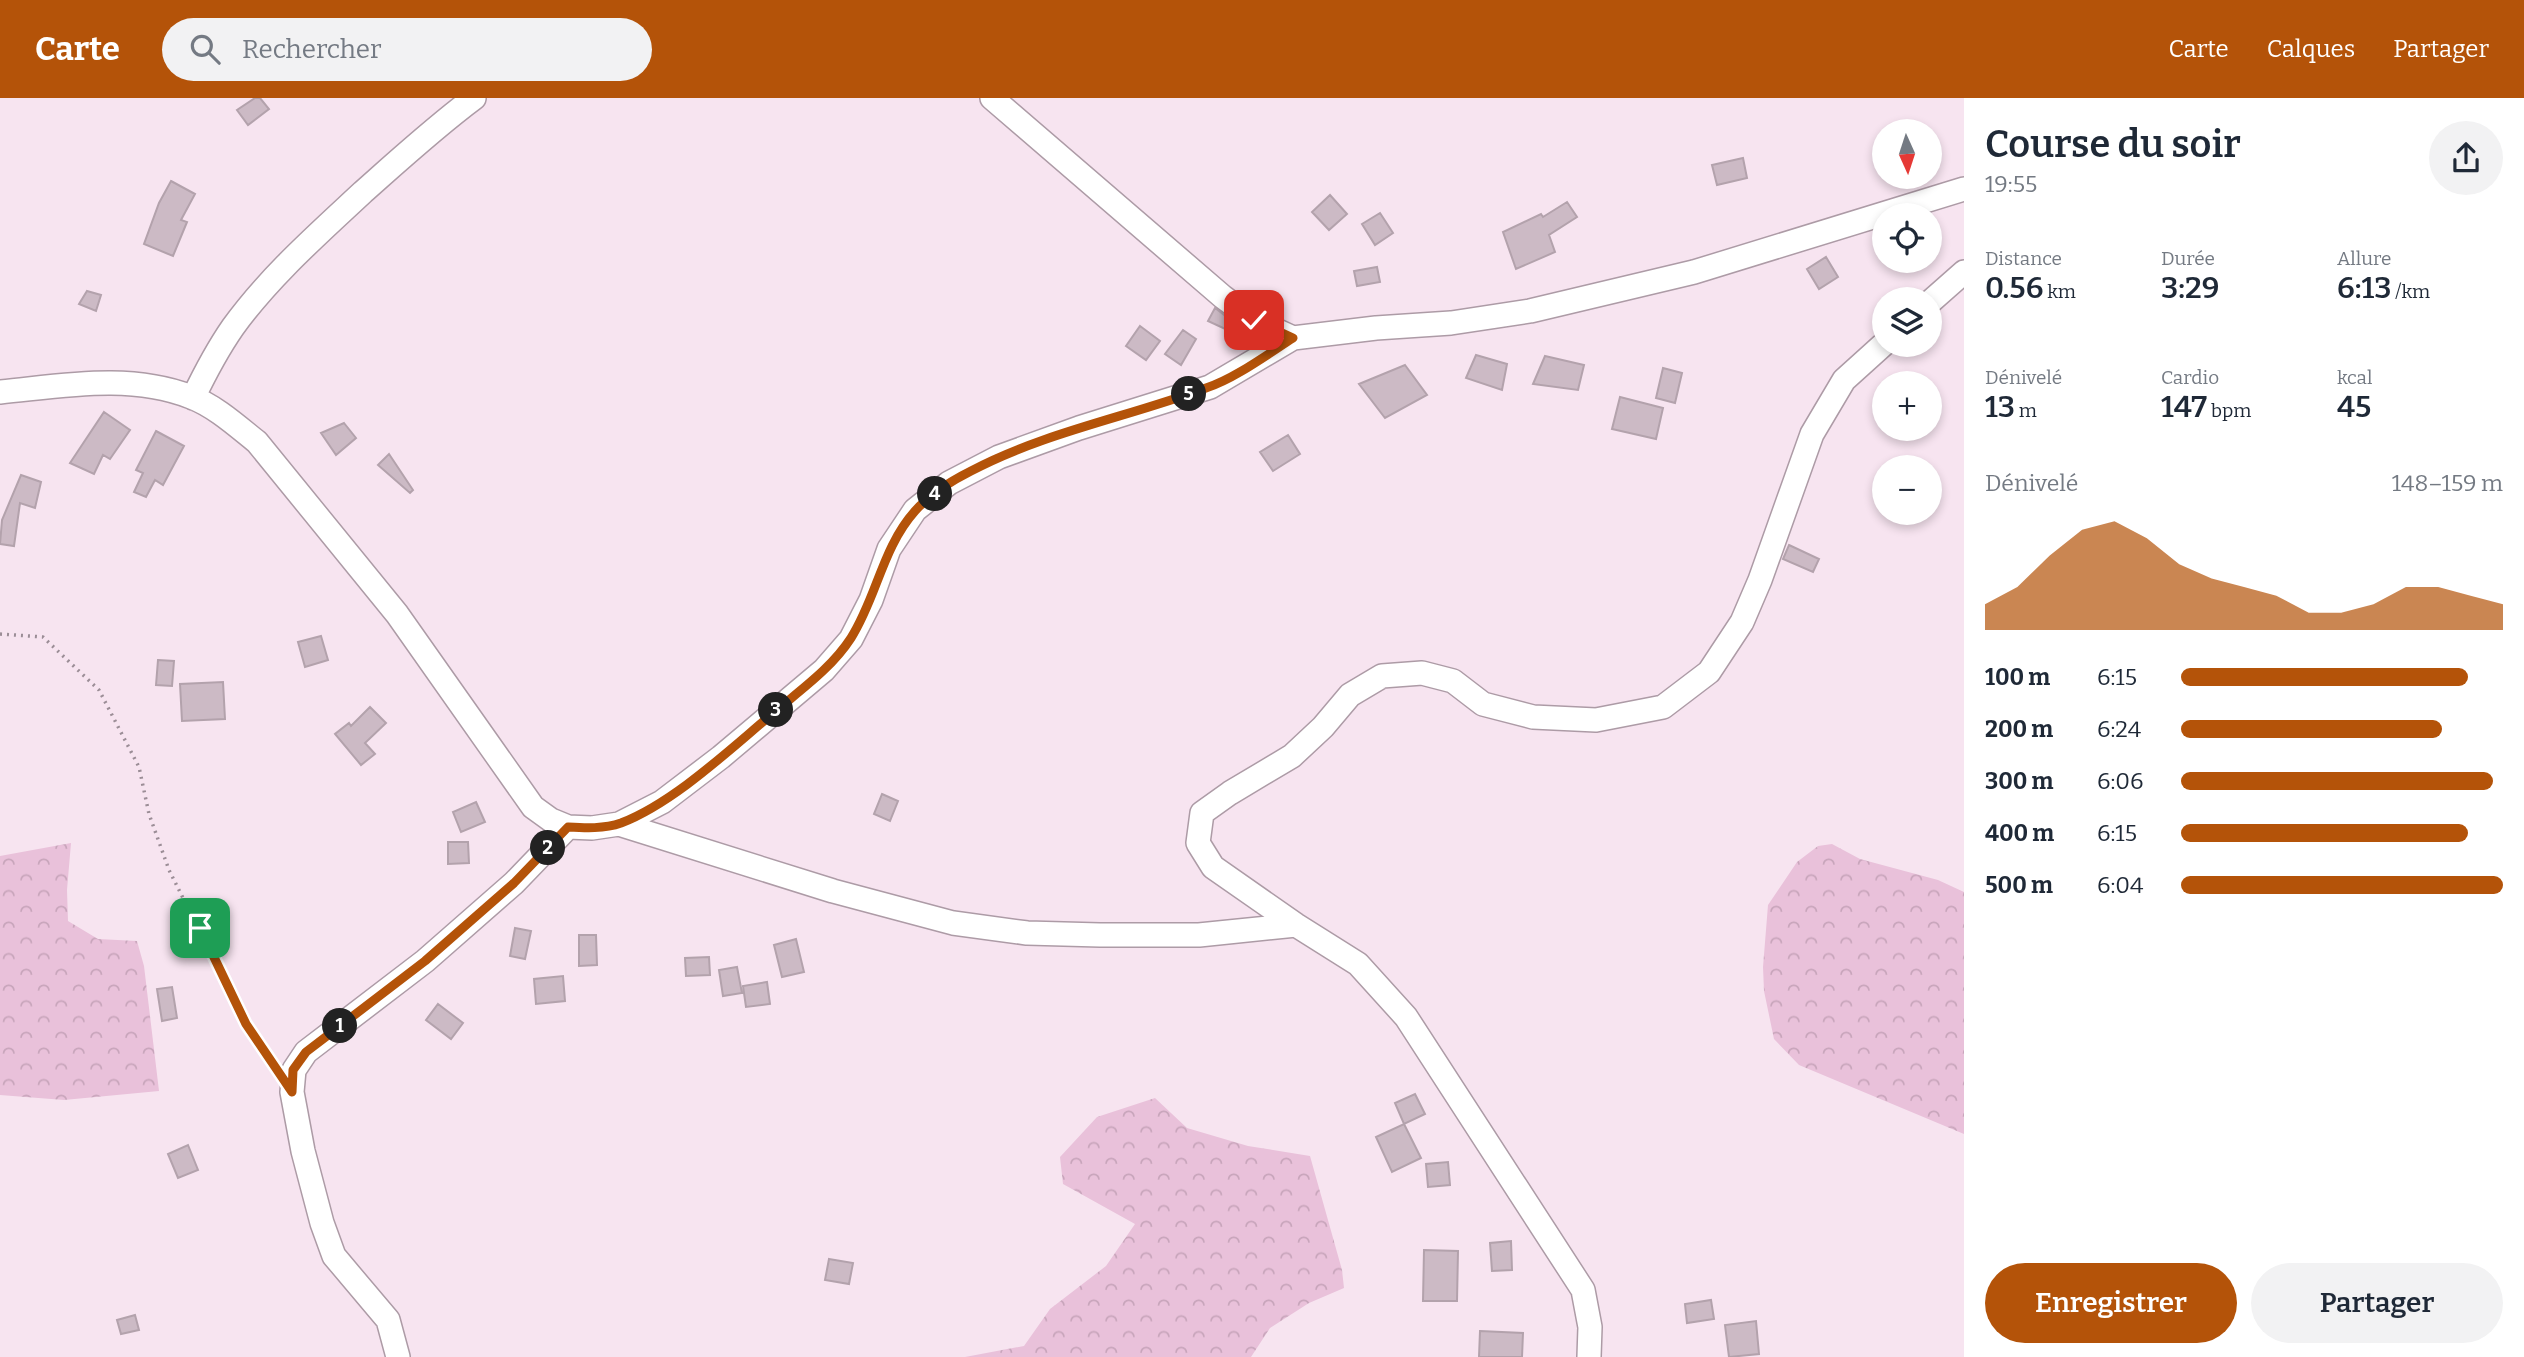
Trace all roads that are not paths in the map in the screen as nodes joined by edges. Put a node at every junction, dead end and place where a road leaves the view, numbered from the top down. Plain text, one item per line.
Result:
1 (474, 98) edge
2 (992, 98) edge
3 (1964, 189) edge
4 (1964, 272) edge
5 (1942, 291) edge
6 (1293, 338) junction
7 (1872, 355) edge
8 (0, 392) edge
9 (193, 398) junction
10 (619, 824) junction
11 (568, 827) junction
12 (1296, 925) junction
13 (398, 1357) edge
14 (1590, 1357) edge

1 - 9 street
2 - 6 street
3 - 6 street
4 - 5 street
6 - 10 street
7 - 12 street
8 - 9 street
9 - 11 street
10 - 11 street
10 - 12 street
11 - 13 street
12 - 14 street

